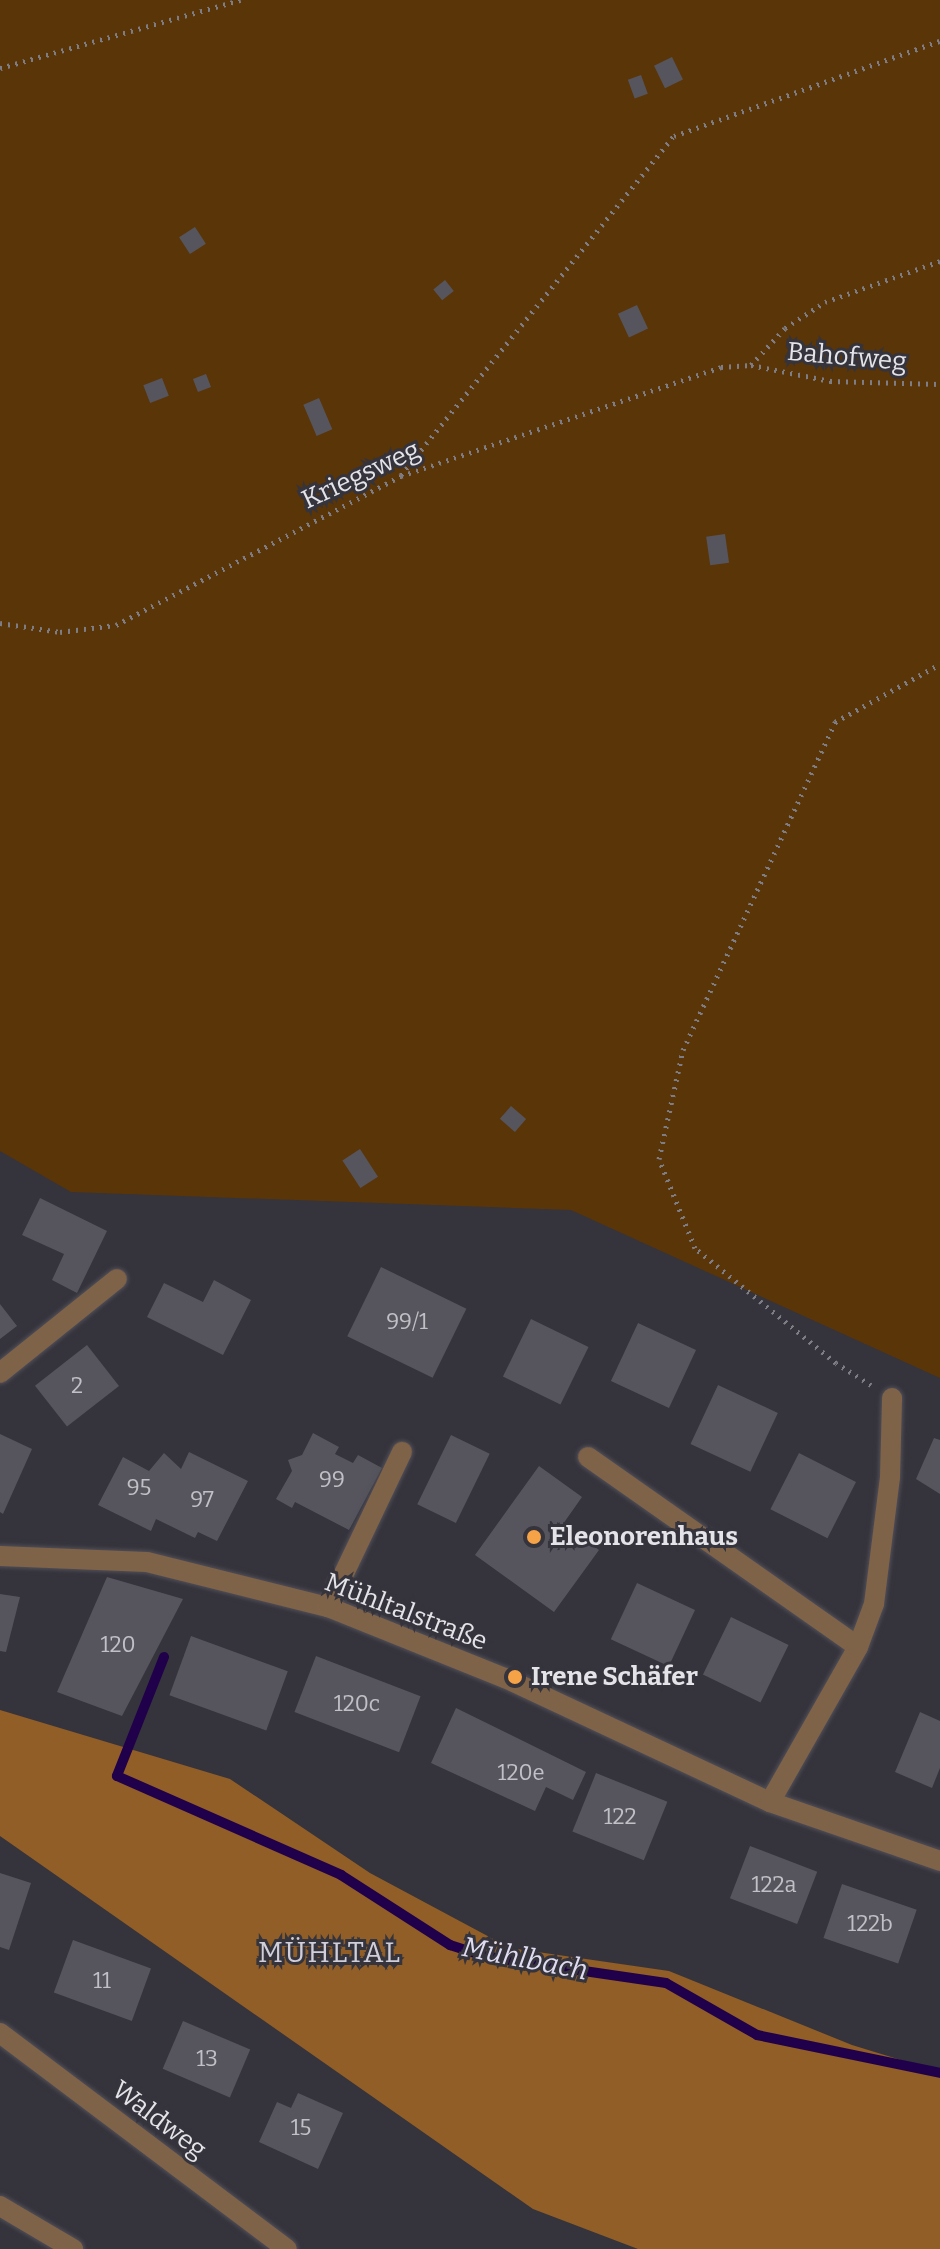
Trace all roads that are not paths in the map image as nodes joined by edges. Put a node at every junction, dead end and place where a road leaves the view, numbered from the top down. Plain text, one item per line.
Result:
1 (117, 1279) dead end
2 (0, 1373) edge
3 (892, 1398) road end
4 (402, 1452) dead end
5 (588, 1457) dead end
6 (0, 1556) edge
7 (328, 1607) junction
8 (858, 1647) junction
9 (770, 1802) junction
10 (940, 1861) edge
11 (0, 2033) edge
12 (0, 2206) edge
13 (73, 2249) edge
14 (287, 2249) edge

1 - 2 street
3 - 8 street
4 - 7 street
5 - 8 street
6 - 7 street, Mühltalstraße
7 - 9 street, Mühltalstraße
8 - 9 street
9 - 10 street, Mühltalstraße
11 - 14 street, Waldweg
12 - 13 street

